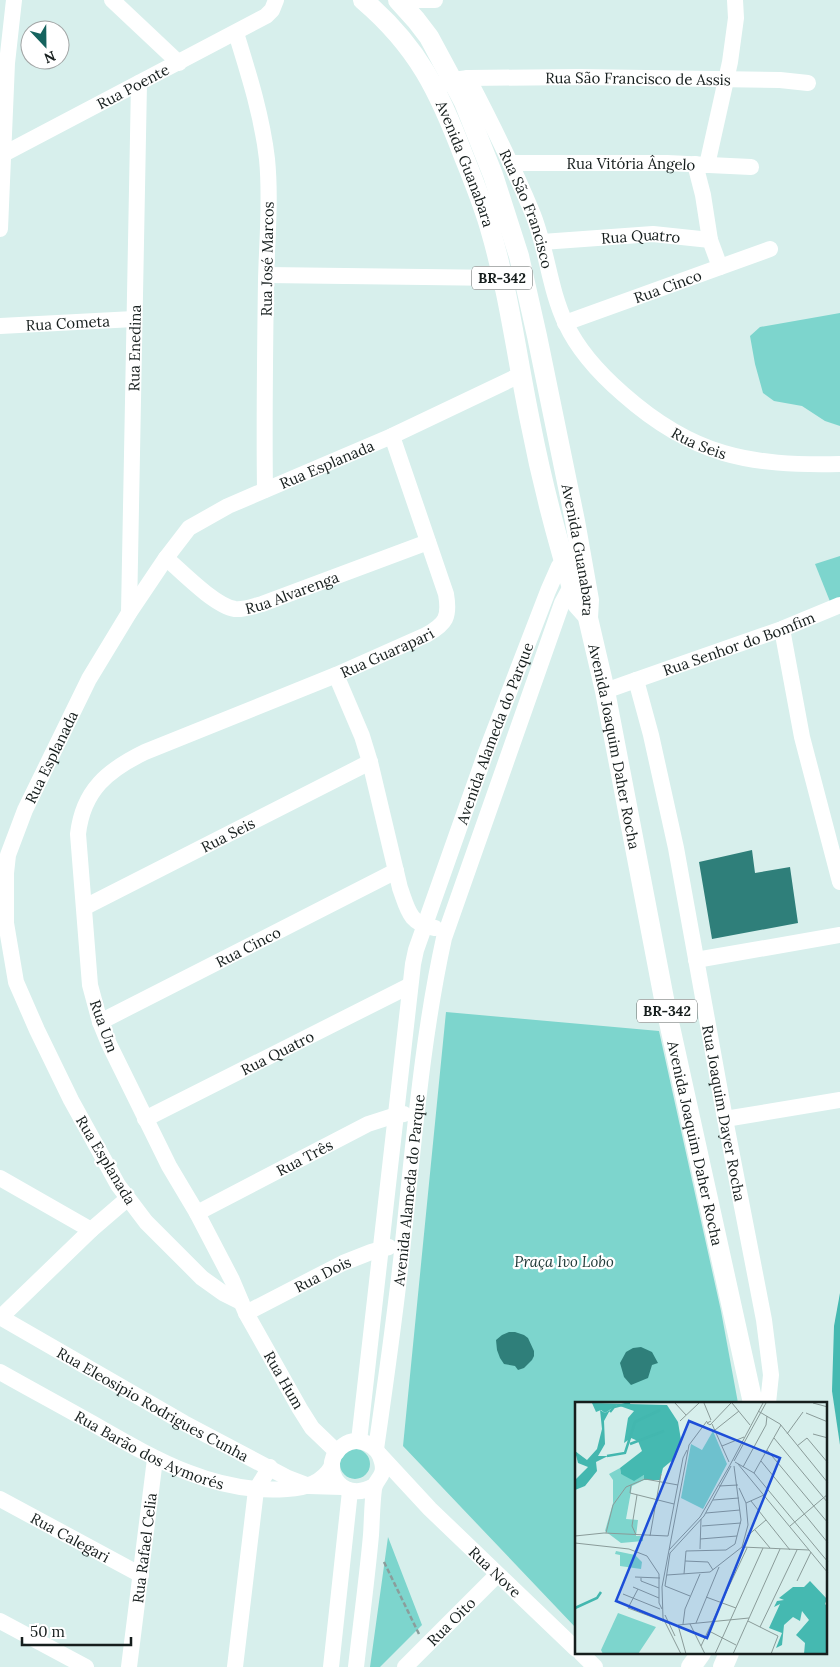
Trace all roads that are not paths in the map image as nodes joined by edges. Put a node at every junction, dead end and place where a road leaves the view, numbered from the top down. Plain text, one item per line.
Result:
1 (14, 0) edge
2 (112, 0) edge
3 (276, 0) edge
4 (363, 0) edge
5 (402, 0) edge
6 (435, 0) edge
7 (735, 0) edge
8 (384, 18) junction
9 (236, 33) junction
10 (4, 62) edge
11 (179, 63) junction
12 (461, 79) junction
13 (726, 81) junction
14 (139, 83) junction
15 (808, 83) dead end
16 (434, 88) junction
17 (2, 155) edge
18 (510, 163) junction
19 (701, 165) junction
20 (751, 167) dead end
21 (0, 229) edge
22 (710, 240) junction
23 (542, 242) junction
24 (770, 249) dead end
25 (720, 267) junction
26 (266, 275) junction
27 (502, 278) junction
28 (134, 319) junction
29 (565, 323) junction
30 (0, 326) edge
31 (586, 358) joint
32 (520, 375) junction
33 (392, 436) junction
34 (840, 464) edge
35 (265, 490) junction
36 (428, 542) junction
37 (572, 556) junction
38 (166, 558) junction
39 (578, 582) junction
40 (840, 605) edge
41 (129, 612) junction
42 (588, 618) joint
43 (782, 629) junction
44 (336, 674) junction
45 (636, 680) junction
46 (605, 691) junction
47 (146, 752) joint
48 (370, 762) junction
49 (7, 836) edge
50 (396, 871) junction
51 (840, 882) edge
52 (85, 907) junction
53 (424, 927) junction
54 (447, 930) junction
55 (840, 936) edge
56 (4, 942) edge
57 (696, 960) junction
58 (409, 986) junction
59 (100, 1022) junction
60 (840, 1100) edge
61 (416, 1114) junction
62 (396, 1115) junction
63 (145, 1119) junction
64 (725, 1120) junction
65 (0, 1178) edge
66 (126, 1199) junction
67 (197, 1213) junction
68 (91, 1230) junction
69 (403, 1244) junction
70 (381, 1248) junction
71 (223, 1264) junction
72 (202, 1278) junction
73 (243, 1307) junction
74 (1, 1317) edge
75 (0, 1372) edge
76 (753, 1402) edge
77 (768, 1402) edge
78 (359, 1441) junction
79 (378, 1452) junction
80 (155, 1459) junction
81 (334, 1459) junction
82 (270, 1467) junction
83 (377, 1483) junction
84 (309, 1486) junction
85 (346, 1489) junction
86 (256, 1490) junction
87 (415, 1494) junction
88 (0, 1499) edge
89 (141, 1575) junction
90 (498, 1575) junction
91 (0, 1621) edge
92 (575, 1648) edge
93 (582, 1654) edge
94 (700, 1654) edge
95 (729, 1654) edge
96 (86, 1667) edge
97 (129, 1667) edge
98 (235, 1667) edge
99 (331, 1667) edge
100 (356, 1667) edge
101 (405, 1667) edge
102 (595, 1667) edge
103 (691, 1667) edge
104 (723, 1667) edge

1 - 10 street
2 - 11 street
3 - 9 street, Rua Poente
4 - 8 main road, Avenida Guanabara / BR-342
5 - 6 street
5 - 8 street
5 - 12 main road, Avenida Guanabara / BR-342
7 - 13 street
8 - 16 main road, Avenida Guanabara / BR-342
9 - 11 street, Rua Poente
9 - 26 street, Rua José Marcos
10 - 17 street
11 - 14 street, Rua Poente
12 - 13 street, Rua São Francisco de Assis
12 - 16 street
12 - 18 street, Rua São Francisco
12 - 37 main road, Avenida Guanabara / BR-342
13 - 15 street, Rua São Francisco de Assis
13 - 19 street
14 - 17 street, Rua Poente
14 - 28 street, Rua Enedina
16 - 27 main road, Avenida Guanabara / BR-342
17 - 21 street
18 - 19 street, Rua Vitória Ângelo
18 - 23 street, Rua São Francisco
19 - 20 street, Rua Vitória Ângelo
19 - 22 street
22 - 23 street, Rua Quatro
22 - 25 street
23 - 29 street, Rua São Francisco
24 - 25 street, Rua Cinco
25 - 29 street, Rua Cinco
26 - 27 street
26 - 35 street, Rua José Marcos
27 - 32 main road, Avenida Guanabara / BR-342
28 - 30 street, Rua Cometa
28 - 41 street, Rua Enedina
29 - 31 street, Rua São Francisco
31 - 34 street, Rua Seis
32 - 33 street, Rua Esplanada
32 - 37 main road, Avenida Guanabara / BR-342
33 - 35 street, Rua Esplanada
33 - 36 street, Rua Guarapari
35 - 38 street, Rua Esplanada
36 - 38 street, Rua Alvarenga
36 - 44 street, Rua Guarapari
37 - 39 main road, Avenida Guanabara / BR-342
37 - 53 street, Avenida Alameda do Parque
38 - 41 street, Rua Esplanada
39 - 42 main road, Avenida Guanabara / BR-342
39 - 54 street, Avenida Alameda do Parque
40 - 43 street, Rua Senhor do Bomfim
41 - 49 street, Rua Esplanada
42 - 46 main road, Avenida Joaquim Daher Rocha / BR-342
43 - 45 street, Rua Senhor do Bomfim
43 - 51 street
44 - 47 street, Rua Guarapari
44 - 48 street
45 - 46 street
45 - 57 street, Rua Joaquim Dayer Rocha
46 - 76 main road, Avenida Joaquim Daher Rocha / BR-342
47 - 52 street, Rua Um
48 - 50 street
48 - 52 street, Rua Seis
49 - 56 street, Rua Esplanada
50 - 53 street
50 - 59 street, Rua Cinco
52 - 59 street, Rua Um
53 - 54 street
53 - 58 street, Avenida Alameda do Parque
54 - 61 street, Avenida Alameda do Parque
55 - 57 street
56 - 66 street, Rua Esplanada
57 - 64 street, Rua Joaquim Dayer Rocha
58 - 62 street, Avenida Alameda do Parque
58 - 63 street, Rua Quatro
59 - 63 street, Rua Um
60 - 64 street
61 - 62 street, Rua Três
61 - 69 street, Avenida Alameda do Parque
62 - 67 street, Rua Três
62 - 70 street, Avenida Alameda do Parque
63 - 67 street, Rua Um
64 - 77 street, Rua Joaquim Dayer Rocha
65 - 68 street
66 - 68 street
66 - 72 street, Rua Esplanada
67 - 71 street, Rua Um
68 - 74 street
69 - 70 street, Rua Dois
69 - 79 street, Avenida Alameda do Parque
70 - 73 street, Rua Dois
70 - 78 street, Avenida Alameda do Parque
71 - 72 street
71 - 73 street, Rua Um
72 - 73 street, Rua Esplanada
73 - 81 street, Rua Hum
74 - 82 street, Rua Eleosipio Rodrigues Cunha
75 - 80 street, Rua Barão dos Aymorés
78 - 79 street
78 - 81 street
79 - 83 street, Avenida Alameda do Parque
79 - 87 street
80 - 86 street, Rua Barão dos Aymorés
80 - 89 street, Rua Rafael Celia
81 - 84 street
81 - 85 street
82 - 84 street, Rua Eleosipio Rodrigues Cunha
82 - 86 street
83 - 85 street
83 - 87 street
83 - 100 street, Avenida Alameda do Parque
84 - 85 street
84 - 86 street, Rua Barão dos Aymorés
85 - 99 street
86 - 98 street
87 - 90 street, Rua Nove
88 - 89 street, Rua Calegari
89 - 97 street, Rua Rafael Celia
90 - 92 street, Rua Nove
90 - 101 street, Rua Oito
91 - 96 street
93 - 102 street
94 - 103 main road
95 - 104 main road

